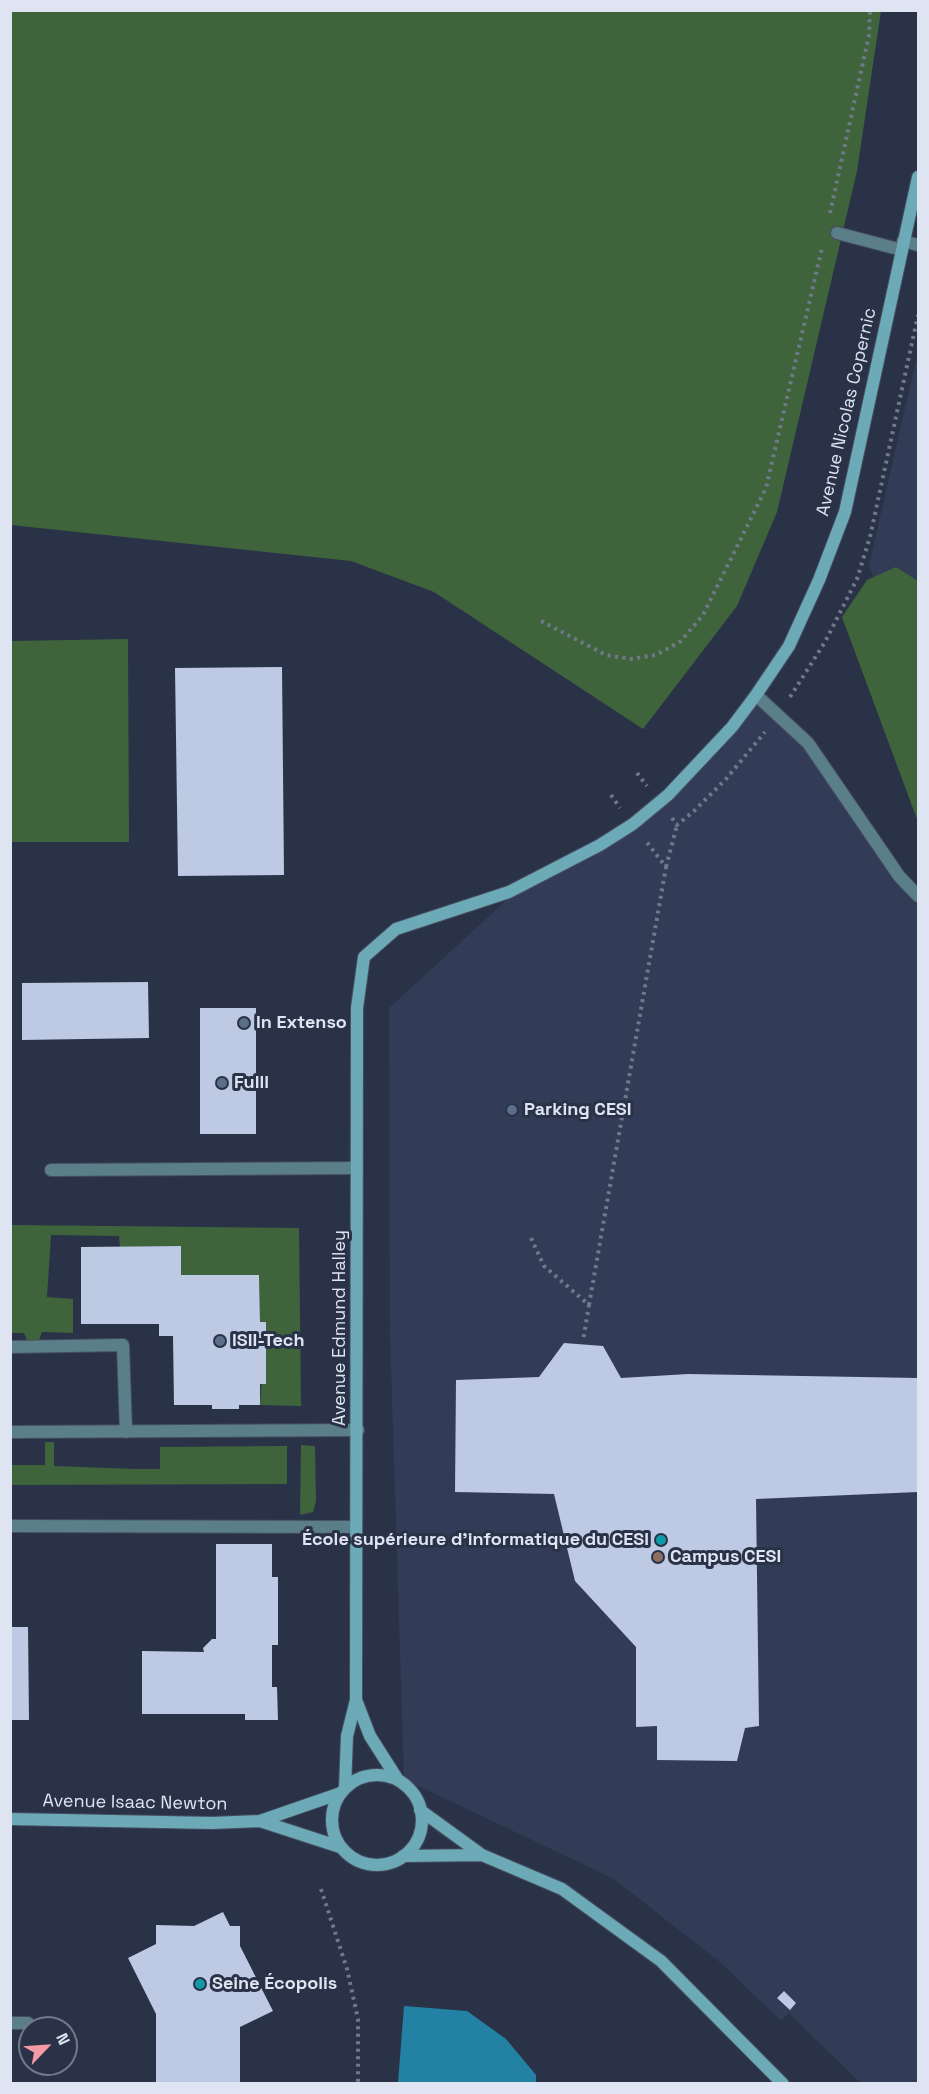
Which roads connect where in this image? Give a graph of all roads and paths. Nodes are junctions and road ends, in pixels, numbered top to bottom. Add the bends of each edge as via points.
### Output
1 (870, 10) edge
2 (918, 177) edge
3 (831, 232) junction
4 (918, 245) edge
5 (903, 246) junction
6 (541, 621) dead end
7 (756, 695) junction
8 (611, 795) dead end
9 (633, 824) junction
10 (677, 825) dead end
11 (666, 867) junction
12 (918, 896) edge
13 (364, 957) joint
14 (357, 1168) junction
15 (51, 1170) dead end
16 (531, 1238) dead end
17 (589, 1305) junction
18 (583, 1341) dead end
19 (10, 1347) edge
20 (358, 1430) junction
21 (10, 1432) edge
22 (126, 1432) junction
23 (10, 1526) edge
24 (356, 1527) junction
25 (356, 1700) junction
26 (398, 1780) junction
27 (343, 1790) junction
28 (420, 1810) junction
29 (10, 1819) edge
30 (260, 1821) junction
31 (340, 1847) junction
32 (482, 1855) junction
33 (403, 1856) junction
34 (321, 1889) dead end
35 (358, 2084) edge
36 (783, 2084) edge

1 - 3 path via 869,35
2 - 5 street, Avenue Nicolas Copernic
3 - 5 lane
3 - 6 path via 766,488 703,615 681,641 656,655 631,659 606,655
4 - 5 lane
5 - 7 street, Avenue Nicolas Copernic via 845,512 789,646
7 - 9 street, Avenue Nicolas Copernic via 684,778
7 - 12 lane via 808,743 899,876
8 - 9 path
9 - 11 path
9 - 13 street, Avenue Nicolas Copernic via 509,892 396,929
10 - 11 path
11 - 17 path
13 - 14 street, Avenue Edmund Halley via 358,989
14 - 15 lane
14 - 20 street, Avenue Edmund Halley
16 - 17 path via 544,1266
17 - 18 path
19 - 22 lane via 123,1345
20 - 22 lane
20 - 24 street, Avenue Edmund Halley
21 - 22 lane
23 - 24 lane
24 - 25 street, Avenue Edmund Halley
25 - 26 street, Avenue Edmund Halley via 370,1736
25 - 27 street, Avenue Edmund Halley via 347,1736
26 - 27 street via 370,1775
26 - 28 street via 416,1798
27 - 30 street, Avenue Isaac Newton
27 - 31 street via 331,1820
28 - 32 street
28 - 33 street via 419,1835
29 - 30 street, Avenue Isaac Newton
30 - 31 street, Avenue Isaac Newton
31 - 33 street via 357,1860 377,1865
32 - 33 street
32 - 36 street via 562,1889 661,1961
34 - 35 path via 347,1969 358,2019

